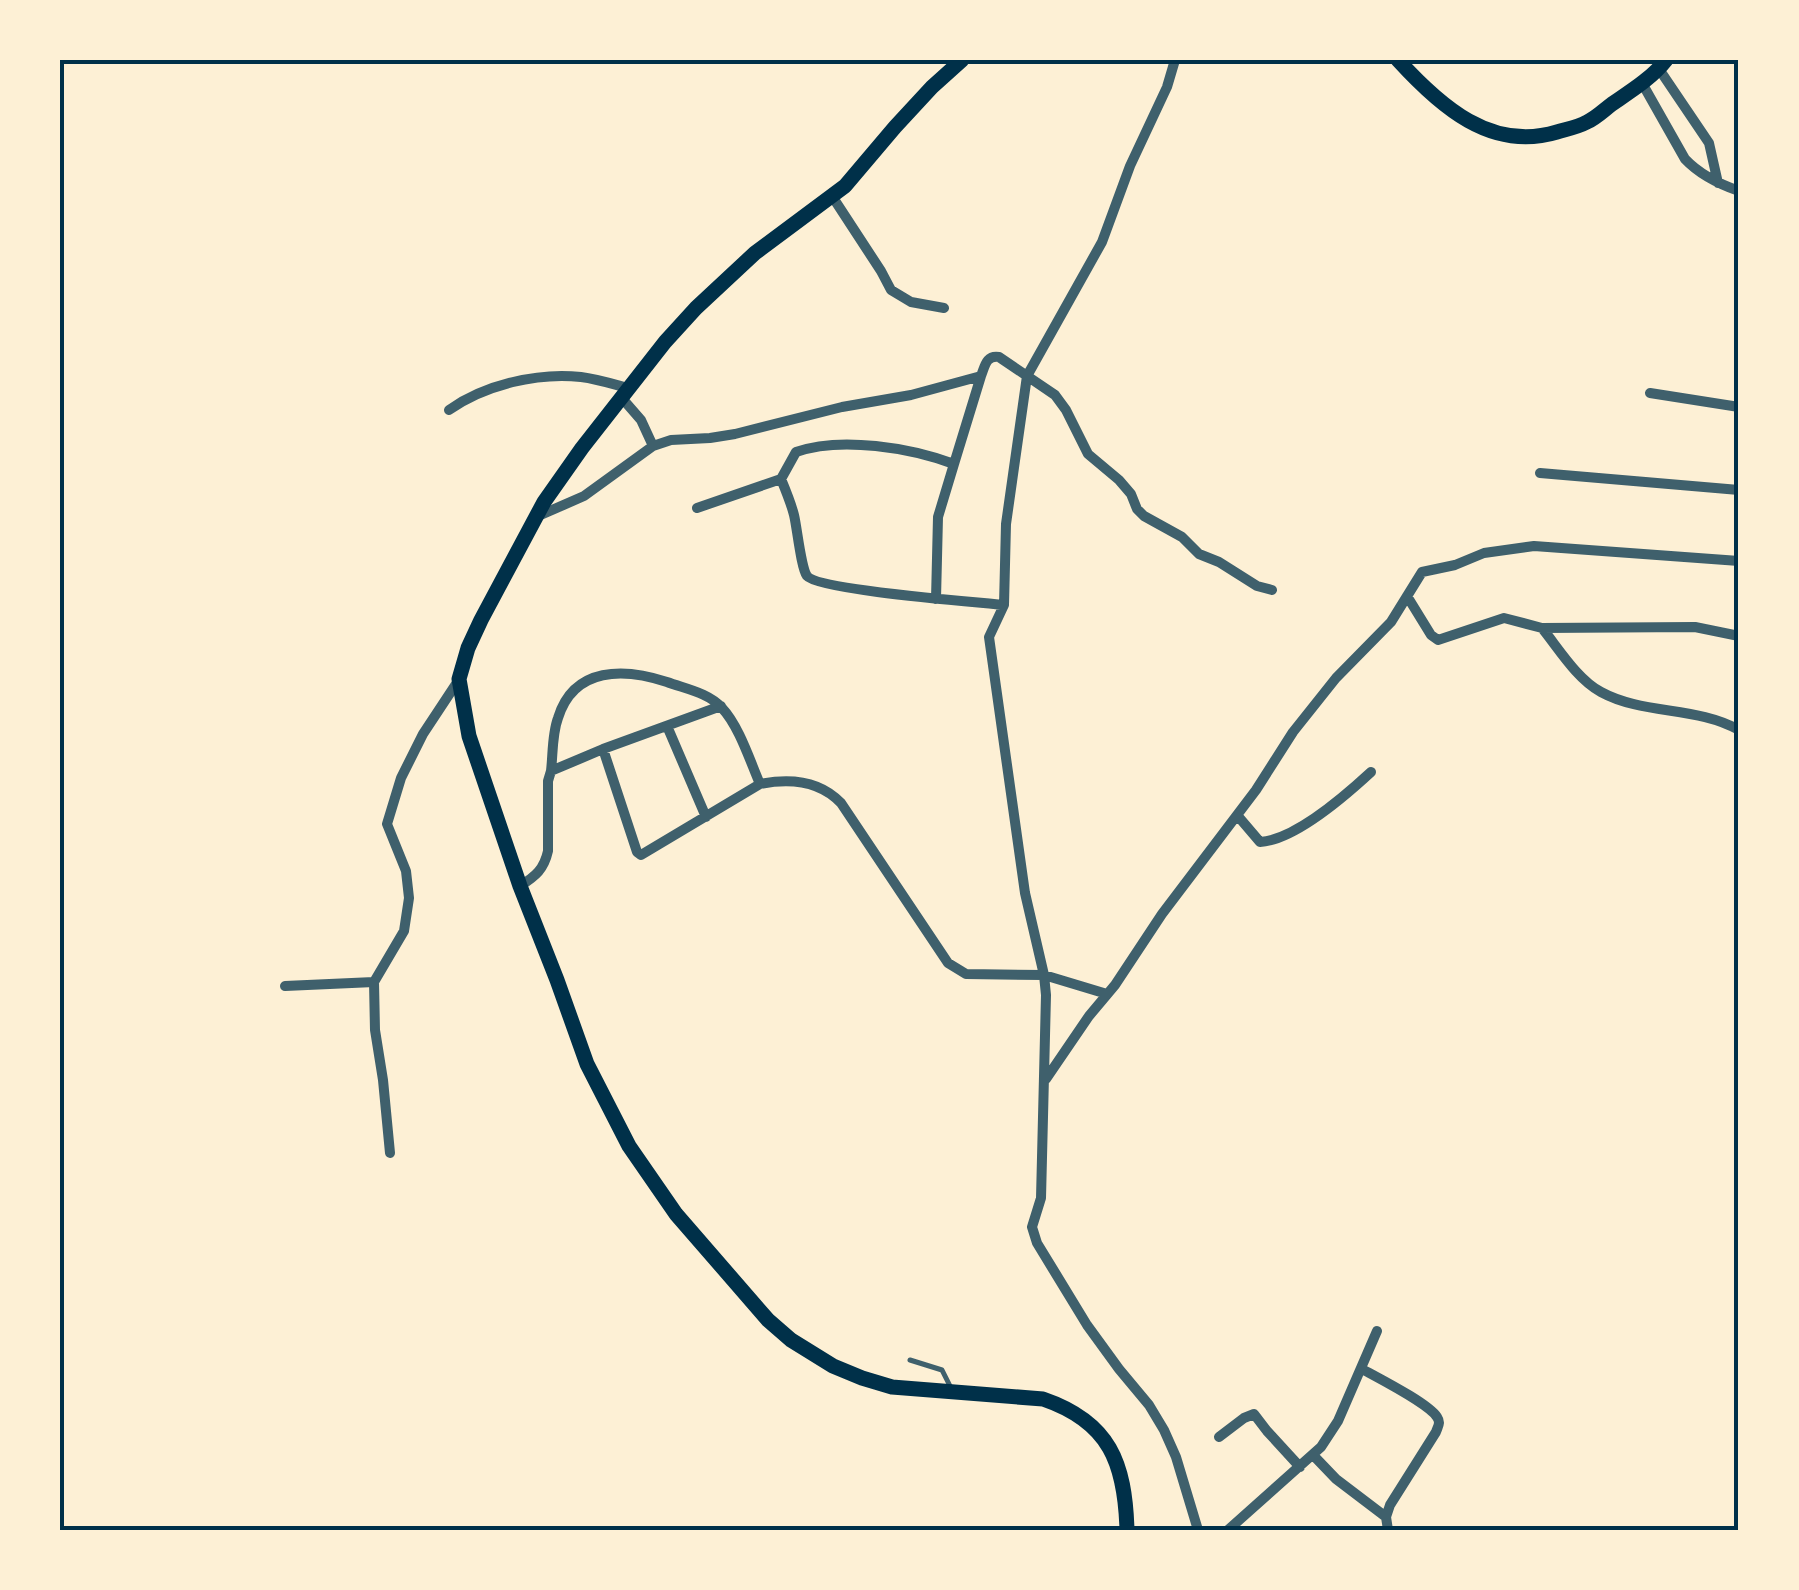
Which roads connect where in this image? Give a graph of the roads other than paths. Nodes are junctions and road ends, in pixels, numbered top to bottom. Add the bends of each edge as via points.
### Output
1 (962, 60) edge
2 (1175, 60) edge
3 (1398, 60) edge
4 (1662, 64) edge
5 (1642, 82) junction
6 (1718, 183) junction
7 (1739, 191) edge
8 (832, 196) junction
9 (944, 308) dead end
10 (981, 376) junction
11 (1028, 376) junction
12 (625, 393) junction
13 (1650, 393) dead end
14 (1739, 407) edge
15 (449, 410) dead end
16 (653, 446) junction
17 (954, 464) junction
18 (1540, 473) dead end
19 (781, 479) junction
20 (1739, 490) edge
21 (698, 508) dead end
22 (535, 517) junction
23 (1739, 561) edge
24 (1272, 590) dead end
25 (1407, 596) junction
26 (936, 599) junction
27 (1004, 605) junction
28 (1542, 628) junction
29 (1739, 636) edge
30 (460, 679) junction
31 (720, 706) junction
32 (667, 726) junction
33 (1739, 730) edge
34 (603, 749) junction
35 (552, 771) junction
36 (1371, 772) dead end
37 (760, 784) junction
38 (1237, 815) junction
39 (706, 817) junction
40 (520, 886) junction
41 (1044, 975) junction
42 (374, 982) junction
43 (285, 986) dead end
44 (1107, 994) junction
45 (1046, 1078) junction
46 (390, 1153) dead end
47 (1378, 1331) dead end
48 (910, 1360) dead end
49 (1362, 1369) junction
50 (953, 1393) junction
51 (1219, 1437) dead end
52 (1312, 1455) junction
53 (1300, 1467) junction
54 (1386, 1517) junction
55 (1126, 1530) edge
56 (1198, 1530) edge
57 (1228, 1530) edge
58 (1388, 1530) edge

1 - 8 highway
2 - 11 street via 1102,242
3 - 5 highway via 1454,112 1486,131 1513,136 1586,123
4 - 5 highway
4 - 6 street via 1709,142
5 - 6 street via 1686,159
6 - 7 street
8 - 9 street via 889,288 911,302
8 - 12 highway via 755,252 696,308
10 - 11 street via 993,356
10 - 16 street via 735,434
10 - 17 street
11 - 24 street via 1055,396 1088,454 1119,480 1144,516 1199,554
11 - 27 street via 1006,524
12 - 15 street via 584,377 541,377 474,395
12 - 16 street
12 - 22 highway
13 - 14 street
16 - 22 street via 584,496
17 - 19 street via 929,454 842,445 796,452
17 - 26 street via 938,517
18 - 20 street
19 - 21 street
19 - 26 street via 807,576
22 - 30 highway via 468,648
23 - 25 street via 1534,546 1426,570
25 - 28 street via 1438,640 1499,618
25 - 38 street via 1293,732
26 - 27 street
27 - 41 street via 989,637
28 - 29 street via 1695,627
28 - 33 street via 1598,691
30 - 40 highway via 468,736
30 - 42 street via 394,798 387,824 409,898 404,931
31 - 32 street
31 - 35 street via 629,672 590,679 561,709
31 - 37 street
32 - 34 street
32 - 39 street
34 - 35 street
34 - 39 street via 639,854
35 - 40 street via 546,861
36 - 38 street via 1337,804 1264,843
37 - 39 street
37 - 41 street via 801,781 836,796 956,970
38 - 44 street
40 - 50 highway via 586,1064 629,1146 676,1214 768,1320 812,1355 892,1387
41 - 44 street
41 - 45 street
42 - 43 street
42 - 46 street
44 - 45 street
45 - 56 street via 1040,1198 1032,1227 1037,1243 1164,1430
47 - 49 street
48 - 50 lane via 942,1370
49 - 52 street via 1338,1421
49 - 54 street via 1439,1422
50 - 55 highway via 1043,1399 1080,1416 1106,1442 1121,1472
51 - 53 street via 1254,1414
52 - 53 street
52 - 54 street
53 - 57 street
54 - 58 street

